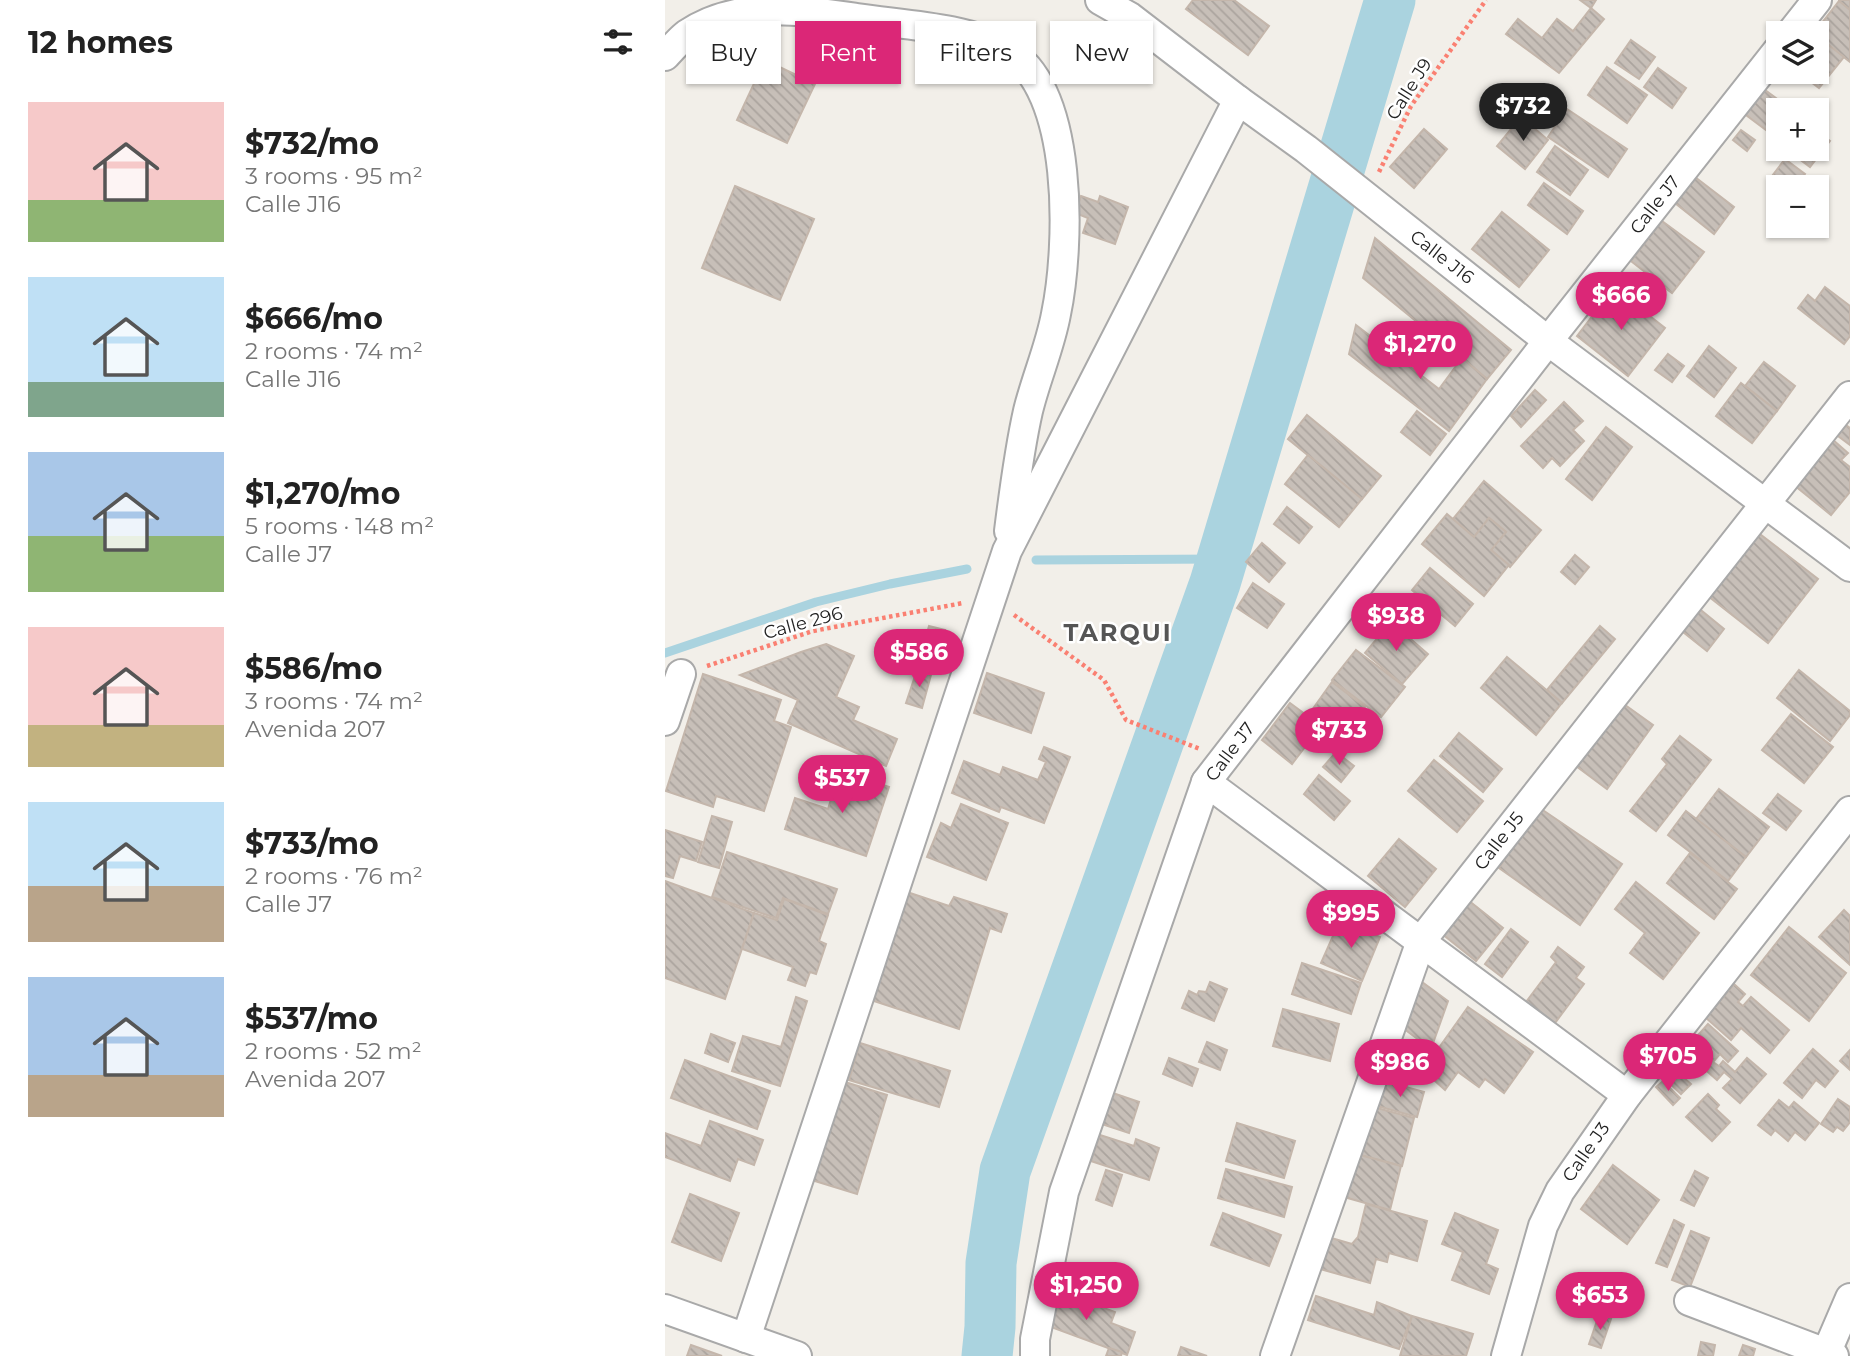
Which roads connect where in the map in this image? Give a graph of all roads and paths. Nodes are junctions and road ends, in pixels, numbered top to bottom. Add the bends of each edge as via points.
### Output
1 (1100, 0) edge
2 (1486, 0) edge
3 (1817, 0) edge
4 (1137, 9) edge
5 (1800, 21) edge
6 (665, 56) edge
7 (1766, 65) edge
8 (1238, 100) junction
9 (1366, 198) junction
10 (1548, 341) junction
11 (1850, 396) edge
12 (1766, 503) junction
13 (1007, 551) junction
14 (1850, 567) edge
15 (991, 598) junction
16 (681, 674) joint
17 (665, 721) edge
18 (1197, 747) dead end
19 (1206, 782) junction
20 (1850, 811) edge
21 (1421, 941) junction
22 (1627, 1095) junction
23 (1850, 1298) edge
24 (1689, 1301) dead end
25 (665, 1309) edge
26 (746, 1338) junction
27 (786, 1352) edge
28 (1828, 1355) edge
29 (1035, 1356) edge
30 (1275, 1356) edge
31 (1506, 1356) edge

1 - 4 street, Calle J16
2 - 9 path, Calle J9 via 1411,106
3 - 5 street
4 - 8 street, Calle J16
6 - 13 street via 685,35 716,18 750,9 792,8 970,34 1009,51 1039,84 1061,153 1063,276 1016,469
7 - 10 street, Calle J7
8 - 9 street, Calle J16
8 - 13 street
9 - 10 street, Calle J16
10 - 12 street, Calle J16
10 - 19 street, Calle J7
11 - 12 street, Calle J5
12 - 14 street, Calle J16
12 - 21 street, Calle J5
13 - 15 street
15 - 16 path, Calle 296 via 813,631
15 - 18 path via 1104,680 1126,720
15 - 26 street
16 - 17 street
19 - 21 street
19 - 29 street, Calle J7 via 1064,1192
20 - 22 street, Calle J3
21 - 22 street
21 - 30 street, Calle J5
22 - 31 street, Calle J3 via 1560,1191 1543,1226
23 - 28 street
24 - 28 street
25 - 26 street
26 - 27 street

